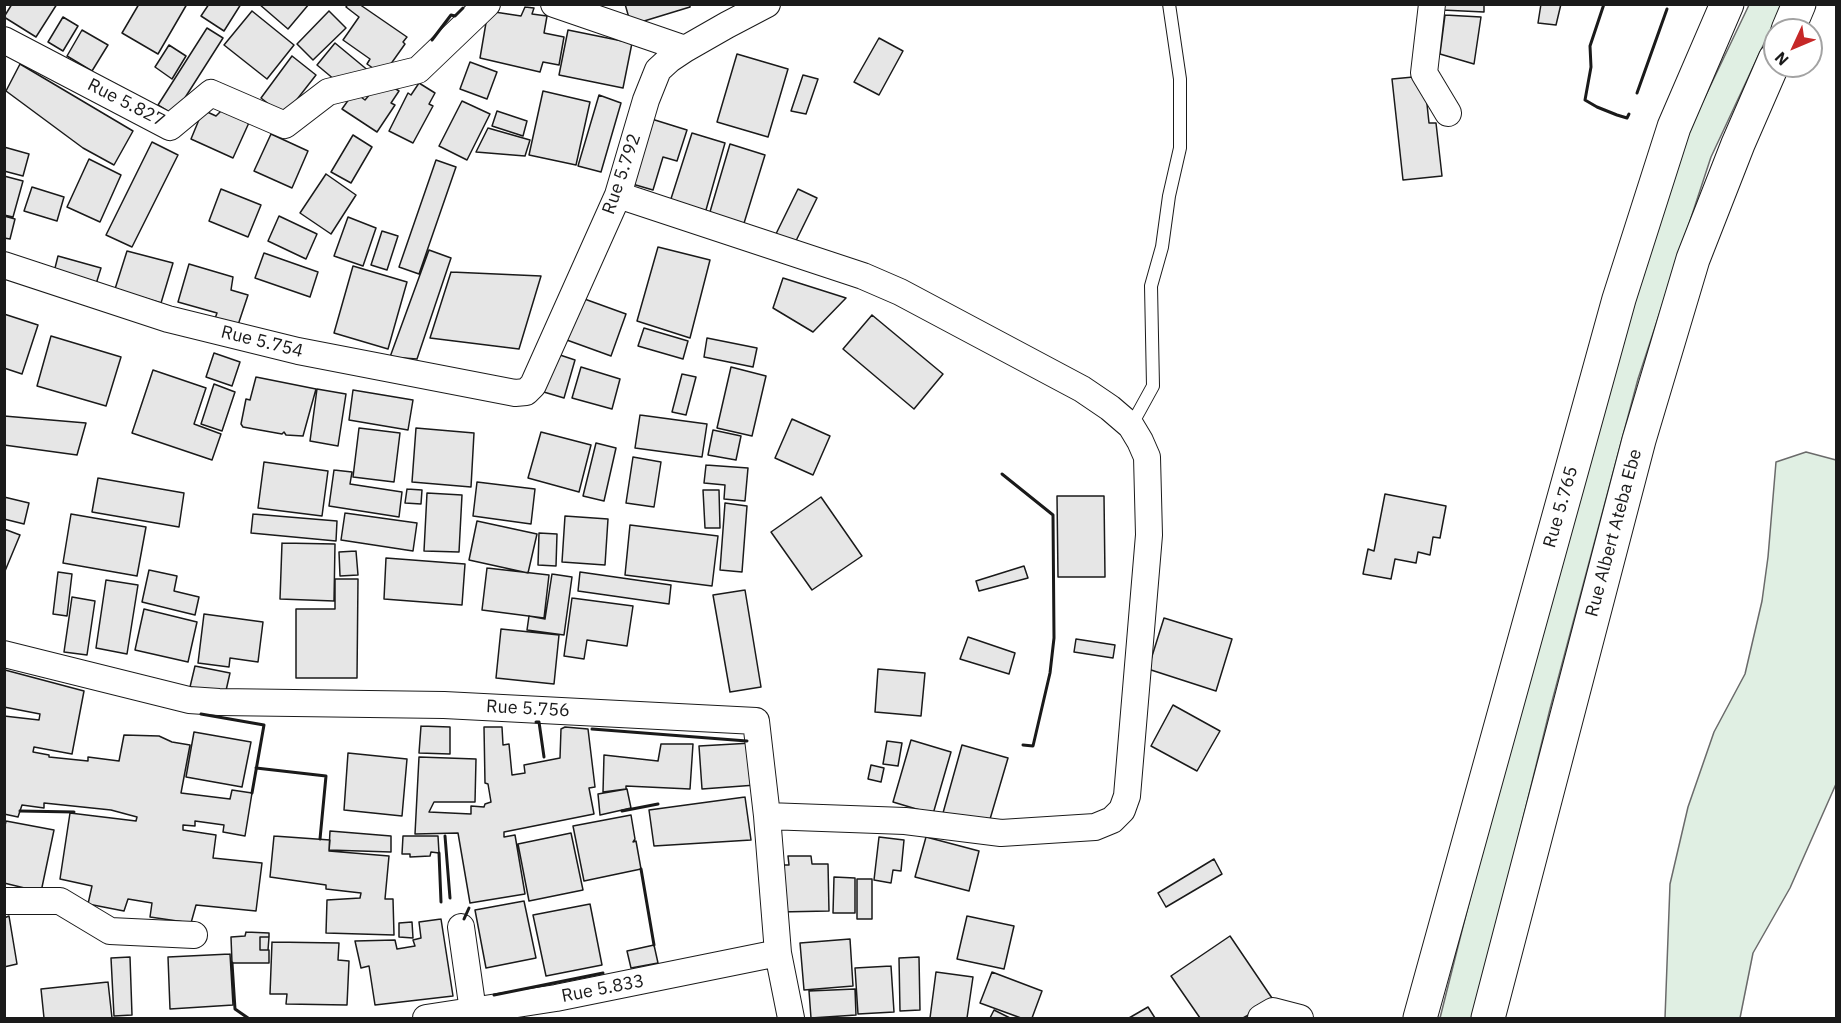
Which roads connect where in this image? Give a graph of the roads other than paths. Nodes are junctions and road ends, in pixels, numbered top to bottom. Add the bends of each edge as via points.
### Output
1 (487, 4) edge
2 (554, 4) edge
3 (767, 4) edge
4 (1169, 4) edge
5 (1432, 4) edge
6 (1727, 4) edge
7 (1799, 4) edge
8 (1793, 18) edge
9 (4, 40) edge
10 (685, 50) junction
11 (1767, 78) edge
12 (1448, 113) dead end
13 (618, 195) junction
14 (4, 265) edge
15 (526, 392) joint
16 (1131, 426) junction
17 (4, 654) edge
18 (767, 816) junction
19 (4, 901) edge
20 (461, 927) dead end
21 (194, 935) dead end
22 (778, 953) junction
23 (558, 1008) edge
24 (473, 1011) junction
25 (426, 1018) edge
26 (791, 1018) edge
27 (1261, 1018) edge
28 (1300, 1018) edge
29 (1420, 1018) edge
30 (1488, 1018) edge

1 - 9 street, Rue 5.827 via 418,70 328,92 285,125 211,93 170,127
2 - 10 street
3 - 10 street, Rue 5.792
4 - 16 lane via 1180,79 1180,148 1151,286 1153,386
5 - 12 street via 1424,73
6 - 29 highway, Rue 5.765 via 1674,127 1619,299
7 - 8 highway
10 - 13 street, Rue 5.792 via 658,70
11 - 30 highway, Rue Albert Ateba Ebe via 1693,259 1636,451
13 - 15 street, Rue 5.792 via 533,385
13 - 16 street via 863,276 900,292 1082,389
14 - 15 street, Rue 5.754 via 168,319 298,351 514,393
16 - 18 street via 1147,457 1149,535 1127,796 1122,810 1112,820 1095,827 1001,833 905,820
17 - 18 street, Rue 5.756 via 189,700 444,705 756,721
18 - 22 street, Rue 5.756
19 - 21 street via 60,901 110,931
20 - 24 street
22 - 23 street, Rue 5.833
22 - 26 street, Rue 5.756
23 - 24 street, Rue 5.833
24 - 25 street, Rue 5.833
27 - 28 street via 1273,1011

